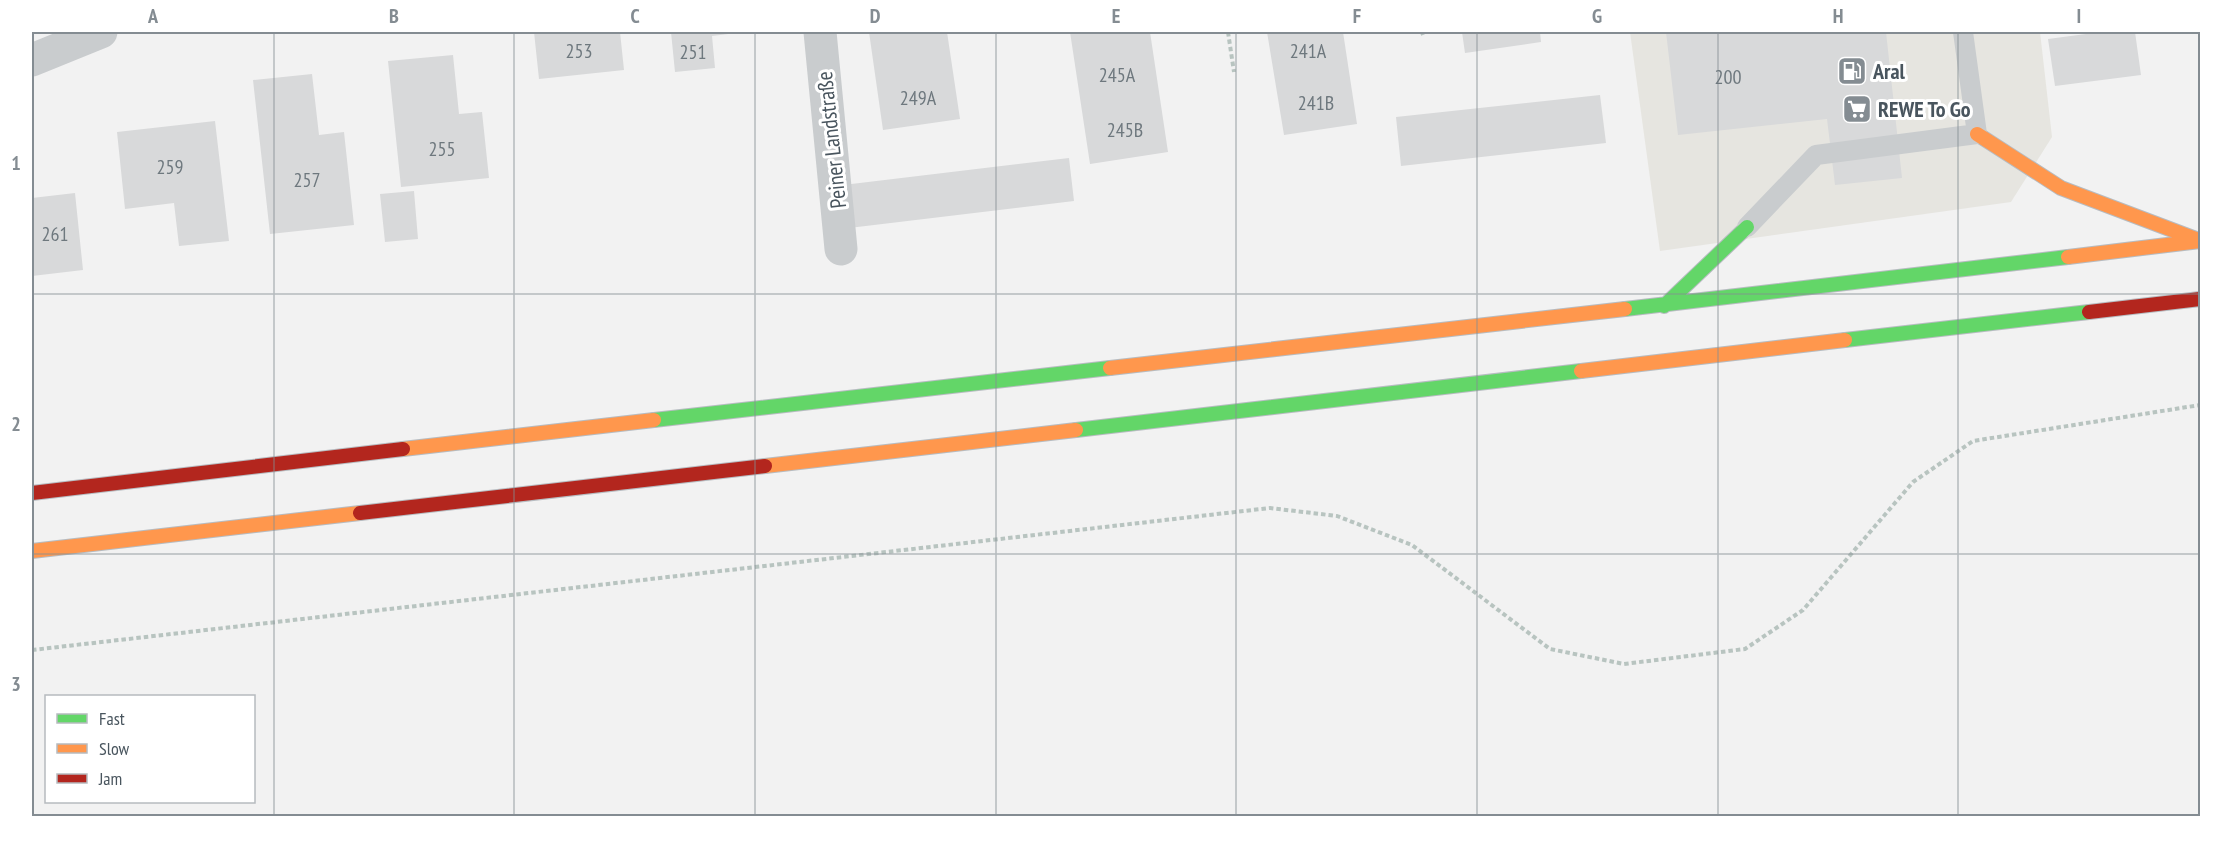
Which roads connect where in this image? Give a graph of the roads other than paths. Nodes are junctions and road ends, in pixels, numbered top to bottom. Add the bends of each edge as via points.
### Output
1 (101, 32) edge
2 (820, 32) edge
3 (1963, 32) edge
4 (32, 60) edge
5 (1977, 135) junction
6 (1748, 227) joint
7 (2200, 241) edge
8 (841, 249) dead end
9 (2200, 299) edge
10 (1664, 306) junction
11 (32, 493) edge
12 (32, 551) edge

1 - 4 street
2 - 8 street, Peiner Landstraße
3 - 5 lane
5 - 6 lane via 1816,155
5 - 7 highway via 2061,188
6 - 10 highway
7 - 10 highway
9 - 12 highway
10 - 11 highway via 525,433

